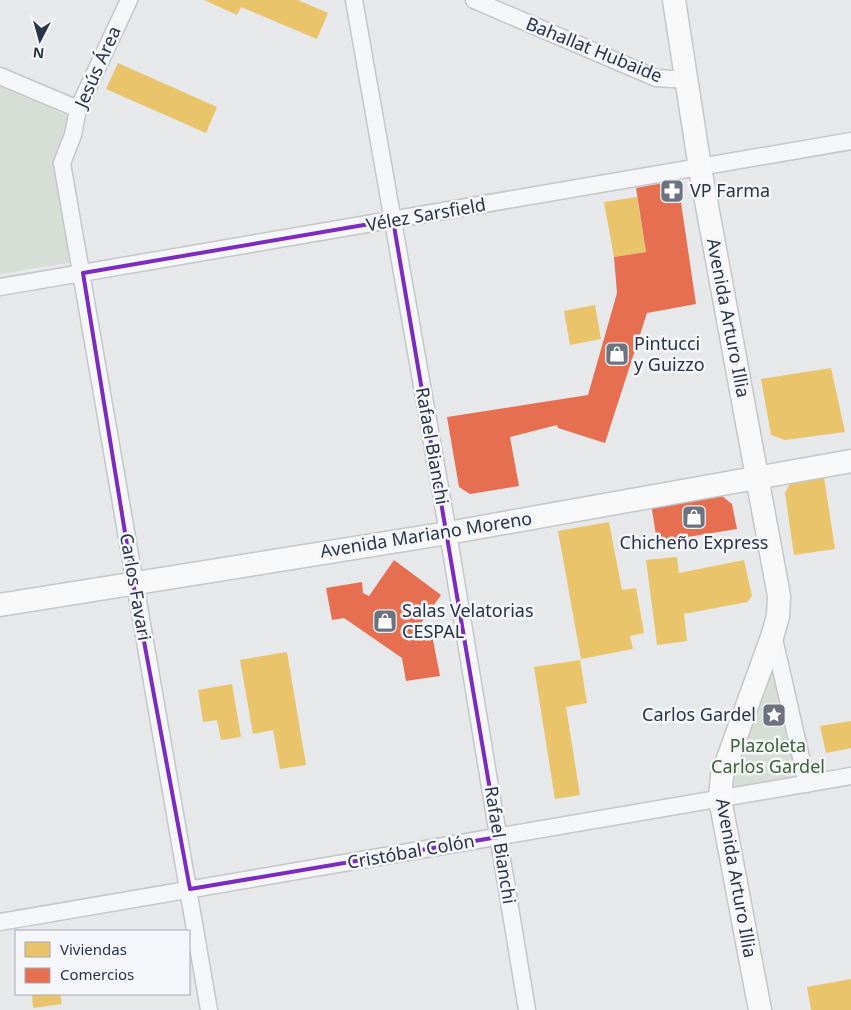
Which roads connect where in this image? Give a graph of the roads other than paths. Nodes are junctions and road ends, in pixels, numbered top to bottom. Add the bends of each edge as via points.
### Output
1 (129, 0) edge
2 (354, 0) edge
3 (474, 0) edge
4 (674, 0) edge
5 (0, 76) edge
6 (687, 80) junction
7 (78, 109) junction
8 (851, 141) edge
9 (62, 163) joint
10 (700, 168) junction
11 (393, 220) junction
12 (83, 273) junction
13 (0, 287) edge
14 (851, 461) edge
15 (758, 477) junction
16 (448, 533) junction
17 (133, 582) junction
18 (0, 606) edge
19 (773, 634) junction
20 (851, 776) edge
21 (807, 784) junction
22 (720, 798) junction
23 (498, 837) junction
24 (190, 889) junction
25 (0, 922) edge
26 (209, 1010) edge
27 (527, 1010) edge
28 (760, 1010) edge

1 - 7 street, Jesús Área
2 - 11 street, Rafael Bianchi
3 - 6 street, Bahallat Hubaide via 656,78
4 - 6 main road, Avenida Arturo Illia
5 - 7 street
6 - 10 main road, Avenida Arturo Illia
7 - 9 street, Jesús Área via 73,135
8 - 10 street, Vélez Sarsfield
9 - 12 street, Carlos Favari
10 - 11 street, Vélez Sarsfield
10 - 15 main road, Avenida Arturo Illia
11 - 12 street, Vélez Sarsfield
11 - 16 street, Rafael Bianchi
12 - 13 street, Vélez Sarsfield
12 - 17 street, Carlos Favari
14 - 15 main road, Avenida Mariano Moreno
15 - 16 main road, Avenida Mariano Moreno
15 - 19 main road, Avenida Arturo Illia via 779,596
16 - 17 main road, Avenida Mariano Moreno
16 - 23 street, Rafael Bianchi
17 - 18 main road, Avenida Mariano Moreno
17 - 24 street, Carlos Favari
19 - 21 street, Avenida Arturo Illia
19 - 22 main road, Avenida Arturo Illia via 722,775
20 - 21 street, Cristóbal Colón
21 - 22 street, Cristóbal Colón
22 - 23 street, Cristóbal Colón
22 - 28 main road, Avenida Arturo Illia
23 - 24 street, Cristóbal Colón
23 - 27 street, Rafael Bianchi
24 - 25 street, Cristóbal Colón
24 - 26 street, Carlos Favari

